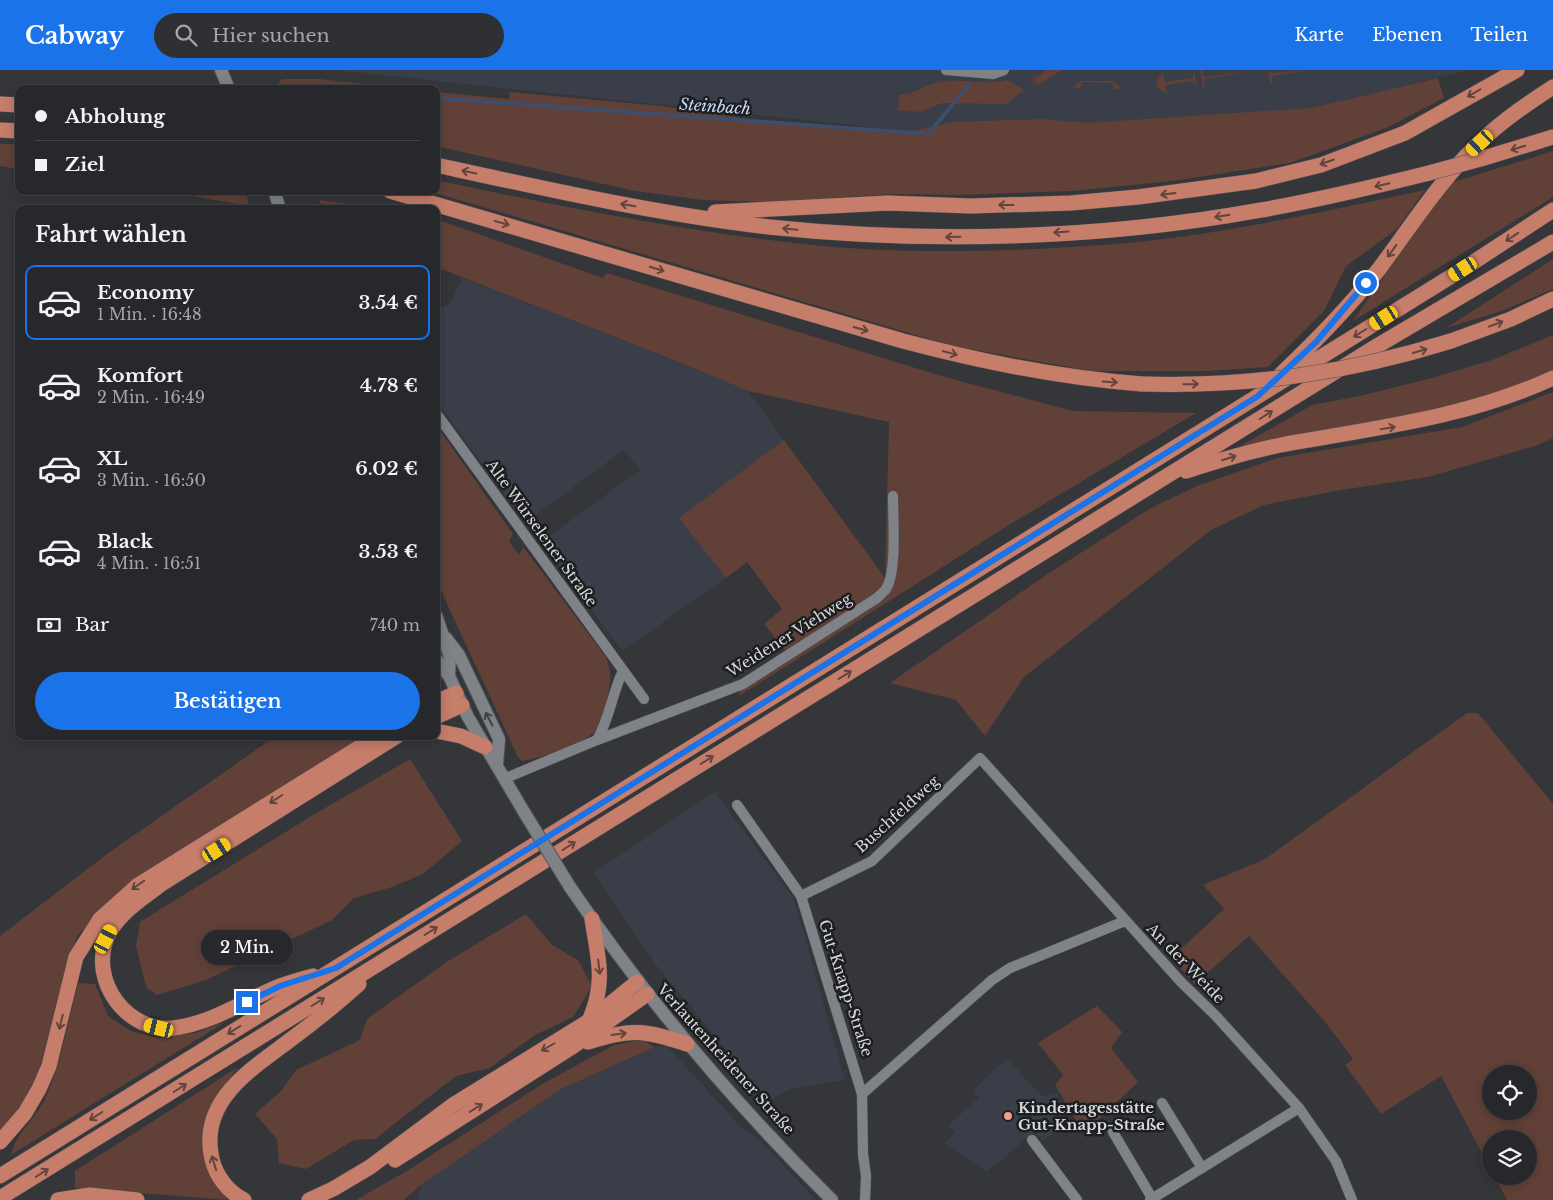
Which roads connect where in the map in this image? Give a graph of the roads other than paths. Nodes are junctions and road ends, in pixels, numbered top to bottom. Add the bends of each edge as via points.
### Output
1 (946, 70) edge
2 (1004, 70) edge
3 (1516, 70) edge
4 (221, 71) edge
5 (227, 85) edge
6 (1553, 87) edge
7 (0, 104) edge
8 (15, 105) edge
9 (0, 130) edge
10 (15, 131) edge
11 (1553, 137) edge
12 (440, 166) edge
13 (404, 195) edge
14 (438, 205) edge
15 (440, 206) edge
16 (1553, 210) edge
17 (676, 213) junction
18 (1553, 242) edge
19 (1553, 299) edge
20 (1553, 378) edge
21 (1258, 396) junction
22 (440, 419) edge
23 (1165, 477) junction
24 (893, 496) dead end
25 (440, 624) edge
26 (446, 638) junction
27 (440, 664) edge
28 (623, 671) junction
29 (449, 676) junction
30 (459, 699) junction
31 (644, 699) dead end
32 (440, 701) edge
33 (440, 714) edge
34 (440, 732) edge
35 (597, 740) junction
36 (379, 741) edge
37 (485, 747) junction
38 (980, 758) joint
39 (497, 765) junction
40 (506, 778) junction
41 (737, 806) dead end
42 (801, 896) junction
43 (592, 918) junction
44 (1126, 921) junction
45 (389, 957) junction
46 (336, 968) junction
47 (642, 988) junction
48 (589, 1021) junction
49 (687, 1044) junction
50 (572, 1047) junction
51 (862, 1094) junction
52 (1162, 1103) dead end
53 (1299, 1108) junction
54 (1113, 1132) dead end
55 (1032, 1140) dead end
56 (0, 1142) edge
57 (1202, 1168) junction
58 (0, 1176) edge
59 (0, 1198) edge
60 (1156, 1198) edge
61 (58, 1200) edge
62 (137, 1200) edge
63 (244, 1200) edge
64 (309, 1200) edge
65 (330, 1200) edge
66 (832, 1200) edge
67 (864, 1200) edge
68 (1077, 1200) edge
69 (1352, 1200) edge

1 - 2 street via 993,74
3 -> 17 highway via 1405,132 1322,164 1256,181 1071,203 971,206 888,203
4 - 5 main road
6 -> 21 highway via 1504,122 1468,154 1344,310 1316,342
7 - 8 highway
9 - 10 highway
11 -> 17 highway, bridge via 1340,195 1215,217 1130,227 1001,236 917,237 768,227
17 -> 12 highway
13 -> 14 highway, bridge
15 -> 19 highway, bridge via 903,341 1050,374 1142,384 1223,384 1300,376 1376,362 1451,341 1512,319
16 -> 21 highway
23 -> 18 highway
23 -> 20 highway via 1260,449 1396,427 1458,413
21 - 46 highway
22 - 28 street, Alte Würselener Straße
45 -> 23 highway
24 - 35 street, Weidener Viehweg via 894,544 890,579 886,590 877,598 743,684
25 - 26 main road, Verlautenheidener Straße
26 - 29 main road, Verlautenheidener Straße via 450,656
39 -> 26 main road via 499,739 459,655
27 - 29 main road, Verlautenheidener Straße
28 - 31 street, Alte Würselener Straße
28 - 35 street via 605,726
29 - 30 main road, Verlautenheidener Straße
30 - 32 highway
30 - 33 highway
30 - 37 main road, Verlautenheidener Straße
34 - 37 highway via 461,736
35 - 40 street, Weidener Viehweg
36 - 46 highway via 135,904 106,939 102,968 108,990 122,1008 132,1017 159,1028 206,1020 280,986
36 -> 56 highway via 138,884 100,918 76,957 49,1066 39,1089 25,1113
37 - 39 main road, Verlautenheidener Straße
38 - 42 street, Buschfeldweg via 872,861
38 - 44 street, An der Weide
39 - 40 main road, Verlautenheidener Straße
40 - 43 main road, Verlautenheidener Straße, bridge via 570,887
41 - 42 street, Gut-Knapp-Straße
42 - 51 street, Gut-Knapp-Straße
43 - 47 main road, Verlautenheidener Straße
43 -> 48 highway via 601,980
44 - 51 street via 1010,968 992,980
44 - 53 street, An der Weide
59 -> 45 highway
63 -> 45 highway via 228,1189 218,1176 211,1152 211,1127 224,1097 238,1081 330,1010
46 -> 58 highway
47 - 48 highway
47 - 49 main road, Verlautenheidener Straße
47 - 50 highway
48 -> 64 highway via 454,1104 370,1167
50 -> 49 highway via 612,1035 641,1031
49 - 66 main road, Verlautenheidener Straße
65 -> 50 highway
51 - 67 street, Gut-Knapp-Straße
52 - 57 street
53 - 57 street
53 - 69 street, An der Weide via 1336,1161
54 - 60 street
55 - 68 street
57 - 60 street
61 - 62 highway via 90,1195

